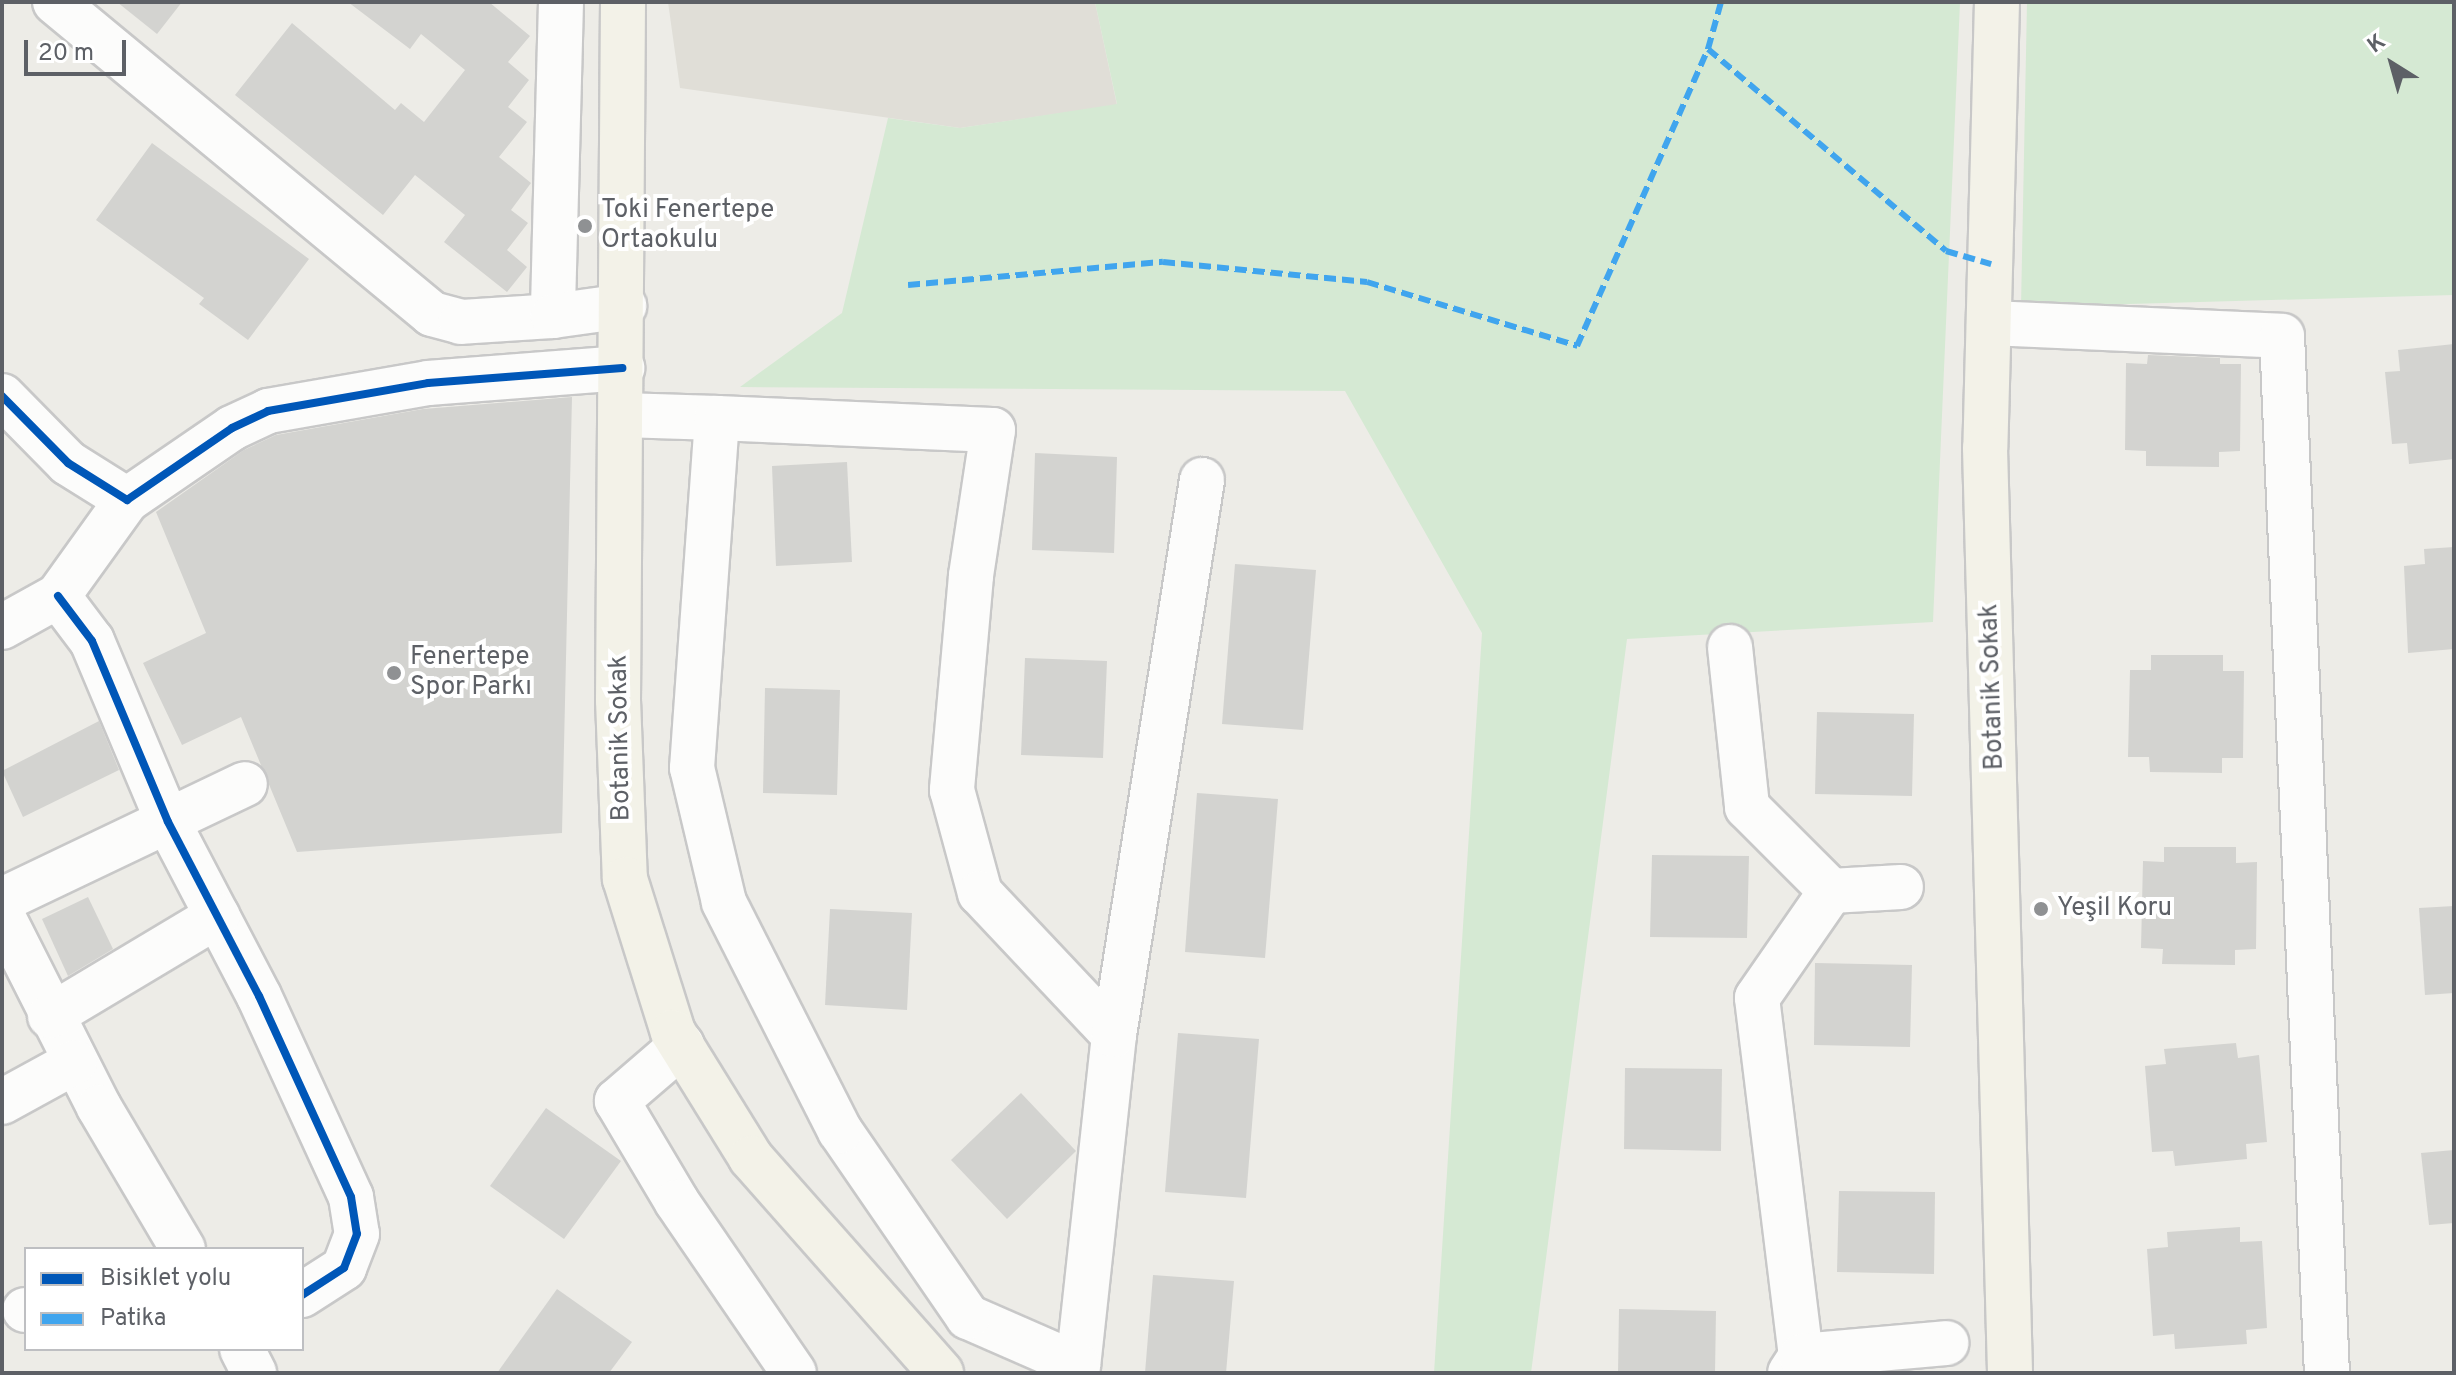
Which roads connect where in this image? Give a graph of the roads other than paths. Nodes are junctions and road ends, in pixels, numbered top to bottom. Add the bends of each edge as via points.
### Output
1 (55, 2) edge
2 (561, 2) edge
3 (623, 2) edge
4 (1997, 2) edge
5 (624, 306) junction
6 (553, 316) junction
7 (1989, 323) junction
8 (622, 368) junction
9 (2, 396) edge
10 (622, 415) junction
11 (717, 418) junction
12 (1202, 480) dead end
13 (127, 500) junction
14 (58, 596) junction
15 (2, 627) edge
16 (1730, 647) dead end
17 (245, 784) dead end
18 (168, 822) junction
19 (1901, 887) dead end
20 (1831, 891) junction
21 (2, 900) edge
22 (2, 915) edge
23 (217, 916) junction
24 (50, 1016) junction
25 (1114, 1035) junction
26 (682, 1045) junction
27 (75, 1062) junction
28 (2, 1102) edge
29 (165, 1243) edge
30 (304, 1294) edge
31 (1946, 1343) dead end
32 (243, 1351) edge
33 (1796, 1365) edge
34 (254, 1373) edge
35 (794, 1373) edge
36 (941, 1373) edge
37 (2010, 1373) edge
38 (2327, 1373) edge

1 - 6 street via 432,314 461,322
2 - 6 street
3 - 5 main road, Botanik Sokak
4 - 7 main road, Botanik Sokak
5 - 6 street
5 - 8 main road, Botanik Sokak
7 - 37 main road, Botanik Sokak via 1985,448
7 - 38 street via 2282,336
8 - 10 main road, Botanik Sokak
8 - 13 street via 428,383 268,411 232,428
9 - 13 street via 68,463
10 - 11 street
10 - 26 main road, Botanik Sokak via 618,700 625,879
11 - 25 street via 993,430 971,576 952,790 980,893
11 - 25 street via 692,768 724,902 840,1131 968,1317 1078,1365
12 - 25 street
13 - 14 street
14 - 15 street
14 - 18 street via 92,641
16 - 20 street via 1747,807
17 - 18 street
18 - 21 street
18 - 23 street
19 - 20 street
20 - 33 street via 1757,998
22 - 24 street
23 - 24 street
23 - 30 street via 351,1197 357,1234 344,1268
24 - 27 street
26 - 35 street via 617,1101 677,1202
26 - 36 main road, Botanik Sokak via 751,1158
27 - 28 street
27 - 29 street
31 - 33 street
32 - 34 street

